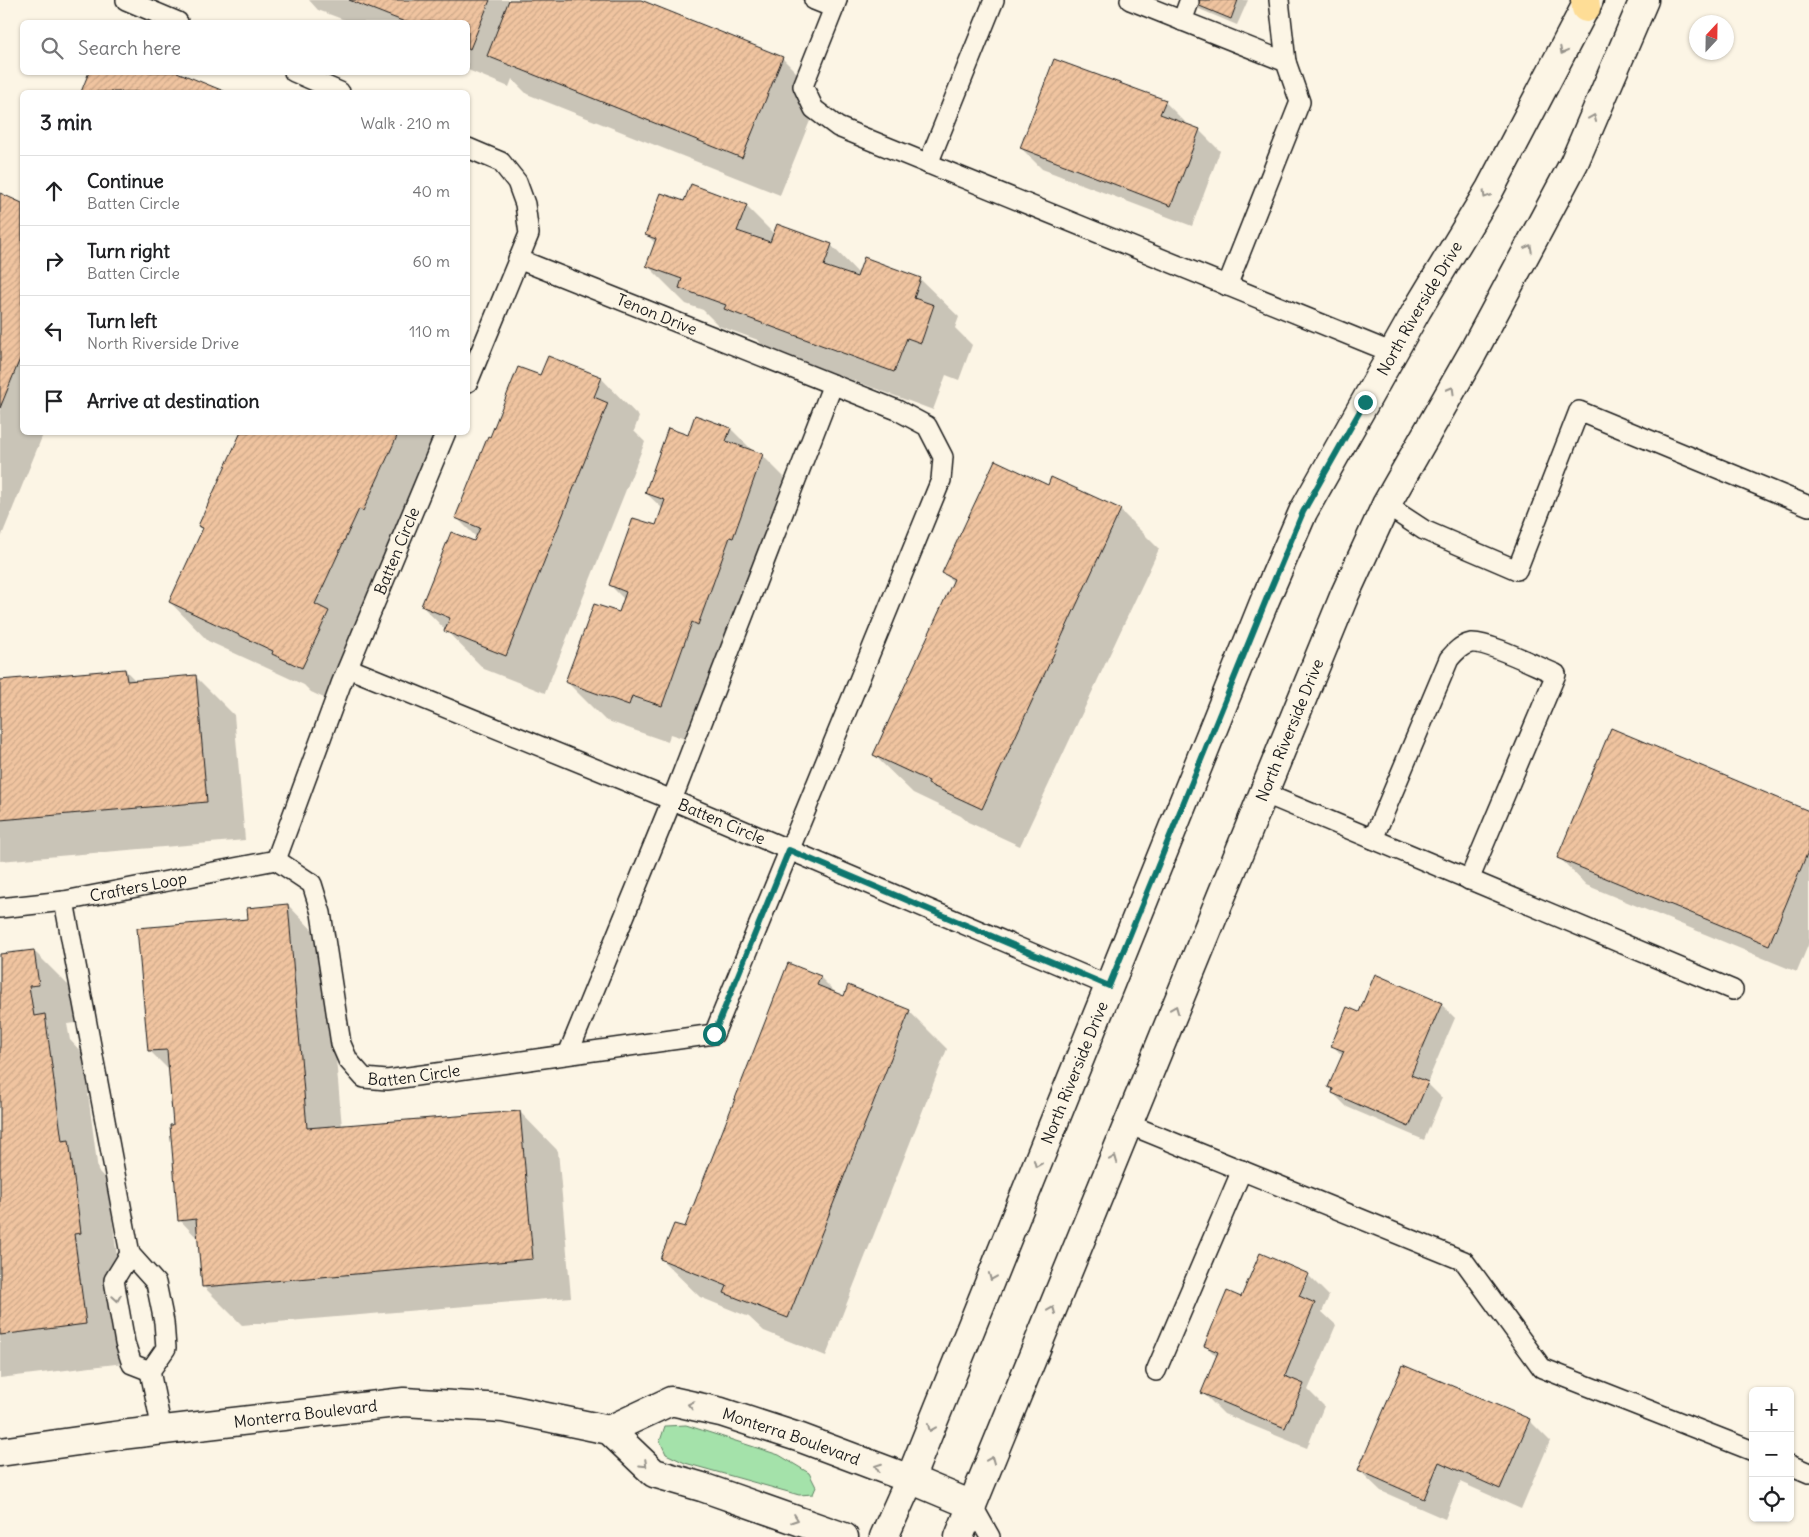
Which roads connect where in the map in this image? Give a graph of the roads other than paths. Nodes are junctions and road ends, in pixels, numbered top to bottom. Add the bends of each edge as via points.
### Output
1 (126, 0) edge
2 (814, 0) edge
3 (994, 0) edge
4 (1279, 0) edge
5 (1644, 0) edge
6 (1137, 1) edge
7 (1189, 2) dead end
8 (1587, 3) edge
9 (836, 4) edge
10 (173, 20) edge
11 (1182, 21) junction
12 (1286, 62) junction
13 (301, 75) edge
14 (335, 90) edge
15 (470, 149) edge
16 (928, 164) junction
17 (518, 259) junction
18 (1227, 286) junction
19 (1393, 353) junction
20 (470, 377) edge
21 (833, 384) junction
22 (927, 426) joint
23 (445, 435) edge
24 (1386, 506) junction
25 (1809, 506) edge
26 (348, 668) junction
27 (1263, 793) junction
28 (672, 800) junction
29 (1373, 839) junction
30 (789, 850) junction
31 (276, 860) junction
32 (1469, 880) junction
33 (64, 901) junction
34 (0, 908) edge
35 (1109, 986) junction
36 (1733, 990) dead end
37 (568, 1054) junction
38 (1128, 1124) junction
39 (1242, 1170) junction
40 (130, 1254) junction
41 (150, 1371) junction
42 (1156, 1371) dead end
43 (162, 1430) junction
44 (608, 1430) junction
45 (1749, 1449) edge
46 (0, 1452) edge
47 (1794, 1467) edge
48 (1809, 1473) edge
49 (910, 1479) junction
50 (972, 1505) junction
51 (844, 1537) edge
52 (884, 1537) edge
53 (959, 1537) edge
54 (990, 1537) edge

1 - 10 lane
2 - 9 lane
3 - 16 lane
4 - 12 lane
24 -> 5 main road, North Riverside Drive via 1472,354 1574,162
6 - 11 lane
7 - 11 lane
8 -> 19 main road, North Riverside Drive via 1490,189
9 - 16 lane via 803,86 814,109 838,127
11 - 12 lane
12 - 18 lane via 1300,102
13 - 14 lane
15 - 17 lane via 501,162 517,182 525,204 529,234
16 - 18 lane
17 - 20 lane
17 - 21 lane, Tenon Drive
18 - 19 lane
19 - 35 main road, North Riverside Drive via 1303,512
21 - 22 lane, Tenon Drive
21 - 28 lane
22 - 30 lane, Batten Circle via 943,456 941,480
23 - 26 lane, Batten Circle
24 - 25 lane via 1424,530 1517,570 1579,411
24 - 27 main road, North Riverside Drive via 1345,594
26 - 28 lane, Batten Circle
26 - 31 lane, Batten Circle
27 - 29 lane
38 -> 27 main road, North Riverside Drive
28 - 30 lane, Batten Circle
28 - 37 lane
29 - 32 lane
29 - 32 lane via 1449,659 1459,648 1472,643 1490,646 1556,674
30 - 35 lane, Batten Circle
30 - 37 lane, Batten Circle via 714,1034
31 - 33 lane, Crafters Loop
31 - 37 lane, Batten Circle via 312,884 321,913 341,1044 348,1060 364,1078 387,1080
32 - 36 lane
33 - 34 lane, Crafters Loop
33 - 40 lane
35 -> 49 main road, North Riverside Drive
38 - 39 lane
50 -> 38 main road, North Riverside Drive
39 - 42 lane
39 - 45 lane via 1464,1261 1542,1368
40 - 41 lane via 156,1282 164,1322 166,1348
40 -> 41 lane via 114,1280 132,1364
41 - 43 lane
43 - 44 main road, Monterra Boulevard via 404,1402 502,1408
43 - 46 main road, Monterra Boulevard
49 -> 44 main road, Monterra Boulevard via 801,1438 730,1415 672,1401
44 -> 51 main road via 654,1473
47 - 48 lane
49 - 50 main road, Monterra Boulevard
49 - 52 main road, North Riverside Drive
50 - 53 main road, North Riverside Drive
50 - 54 lane

